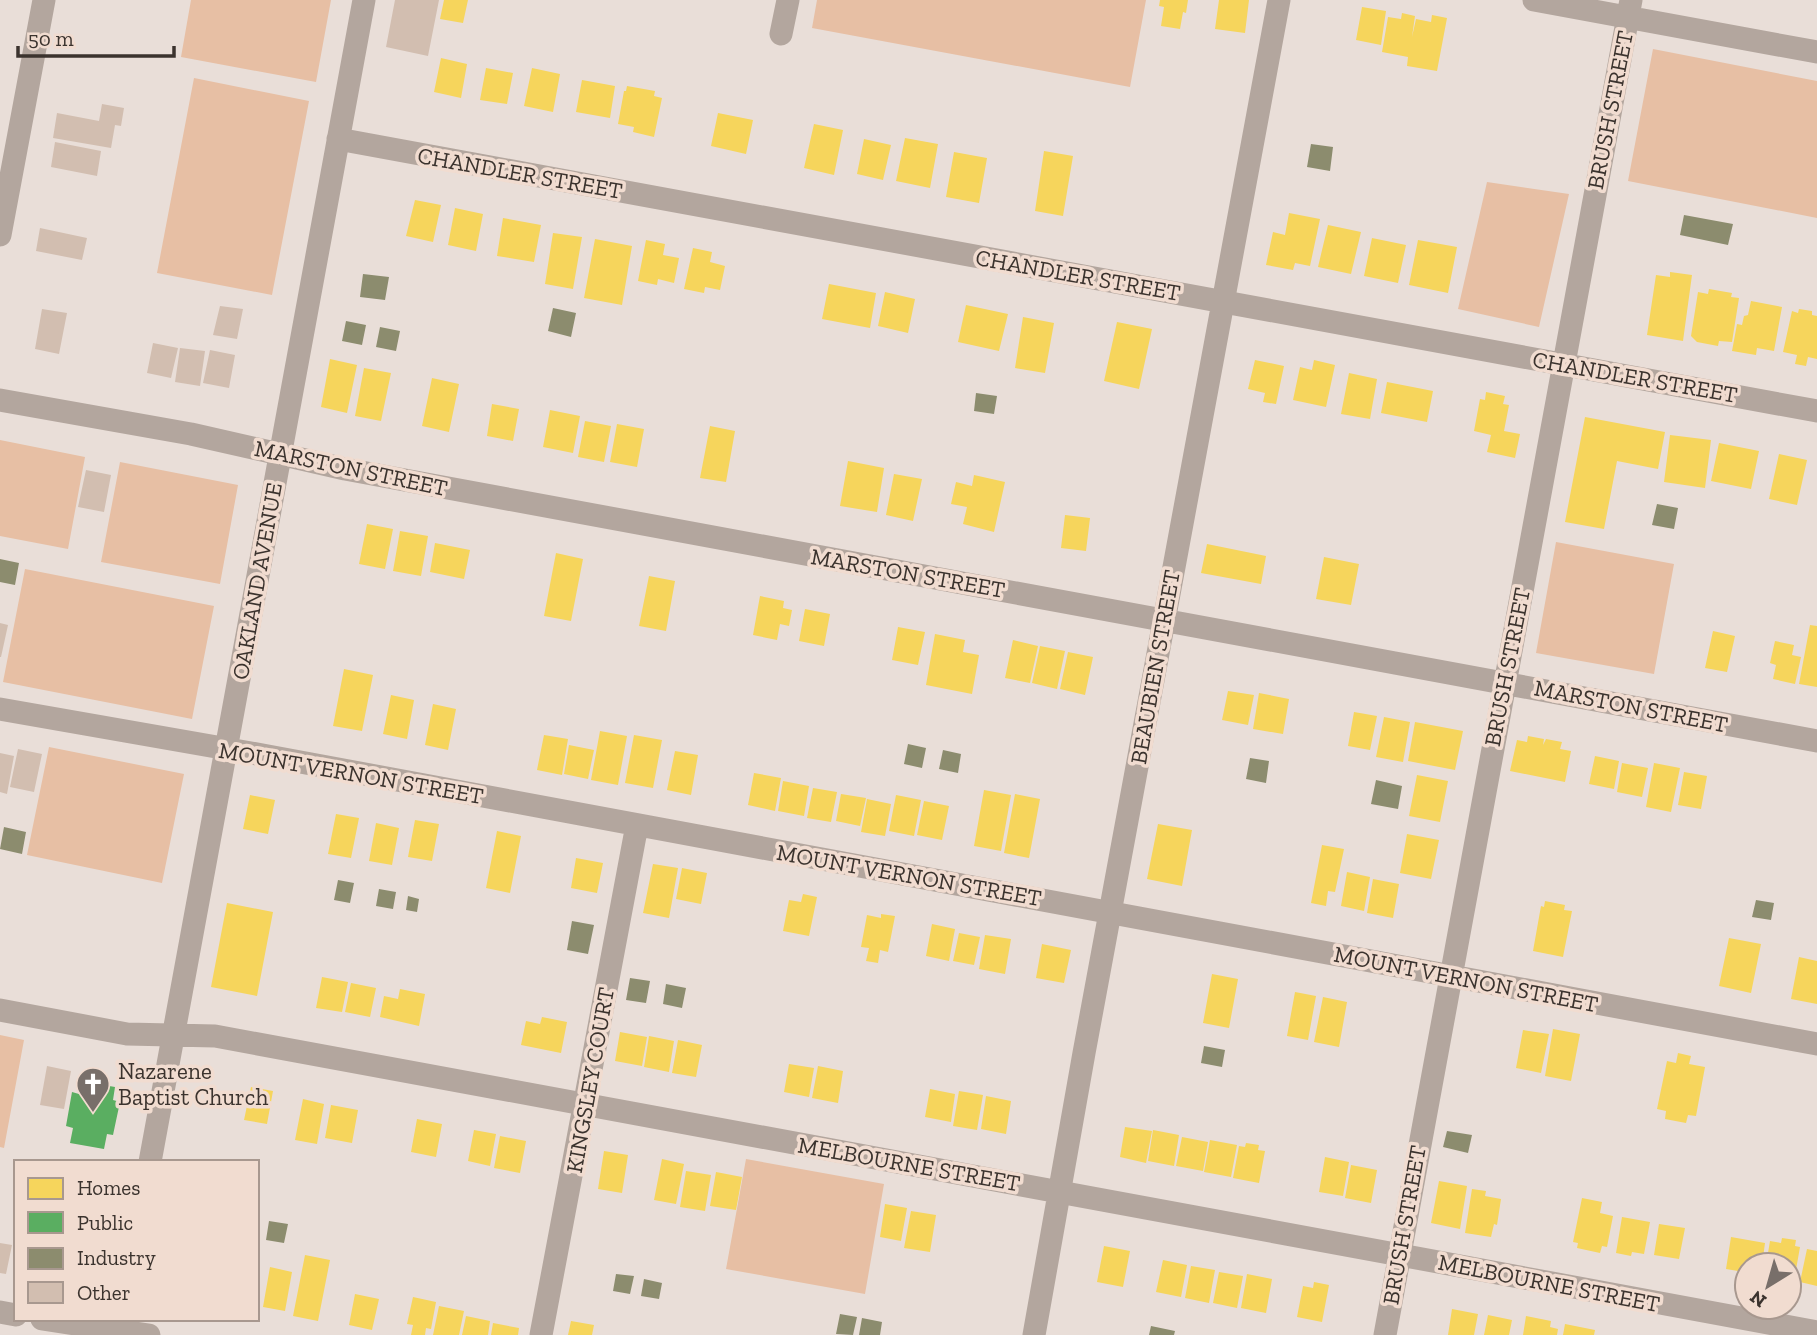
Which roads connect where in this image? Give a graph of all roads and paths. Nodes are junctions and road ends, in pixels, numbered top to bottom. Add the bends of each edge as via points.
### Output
1 (44, 0) edge
2 (364, 0) edge
3 (788, 0) edge
4 (1279, 0) edge
5 (1534, 0) edge
6 (1629, 9) edge
7 (780, 34) dead end
8 (1817, 52) edge
9 (338, 139) junction
10 (0, 235) edge
11 (1223, 302) junction
12 (1563, 364) junction
13 (0, 400) edge
14 (1817, 411) edge
15 (281, 454) junction
16 (1164, 620) junction
17 (1504, 682) junction
18 (0, 709) edge
19 (1817, 741) edge
20 (226, 750) junction
21 (637, 825) junction
22 (1110, 912) junction
23 (1450, 976) junction
24 (0, 1010) edge
25 (174, 1035) junction
26 (1817, 1044) edge
27 (586, 1104) junction
28 (150, 1160) edge
29 (1060, 1192) junction
30 (1399, 1255) junction
31 (59, 1321) edge
32 (120, 1328) edge
33 (1817, 1332) edge
34 (149, 1335) edge
35 (541, 1335) edge
36 (1034, 1335) edge
37 (1385, 1335) edge

1 - 10 street
2 - 9 street, OAKLAND AVENUE
3 - 7 street
4 - 11 street, BEAUBIEN STREET
5 - 6 street
6 - 8 street
6 - 12 street, BRUSH STREET
9 - 11 street, CHANDLER STREET
9 - 15 street, OAKLAND AVENUE
11 - 12 street, CHANDLER STREET
11 - 16 street, BEAUBIEN STREET
12 - 14 street, CHANDLER STREET
12 - 17 street, BRUSH STREET
13 - 15 street, MARSTON STREET
15 - 16 street, MARSTON STREET
15 - 20 street, OAKLAND AVENUE
16 - 17 street, MARSTON STREET
16 - 22 street, BEAUBIEN STREET
17 - 19 street, MARSTON STREET
17 - 23 street, BRUSH STREET
18 - 20 street, MOUNT VERNON STREET
20 - 21 street, MOUNT VERNON STREET
20 - 25 street, OAKLAND AVENUE
21 - 22 street, MOUNT VERNON STREET
21 - 27 street, KINGSLEY COURT
22 - 23 street, MOUNT VERNON STREET
22 - 29 street, BEAUBIEN STREET
23 - 26 street, MOUNT VERNON STREET
23 - 30 street, BRUSH STREET
24 - 25 street, MELBOURNE STREET via 127,1034
25 - 27 street, MELBOURNE STREET via 215,1036
25 - 28 street, OAKLAND AVENUE
27 - 29 street, MELBOURNE STREET
27 - 35 street, KINGSLEY COURT
29 - 30 street, MELBOURNE STREET
29 - 36 street, BEAUBIEN STREET
30 - 33 street, MELBOURNE STREET
30 - 37 street, BRUSH STREET
31 - 32 street
32 - 34 street

